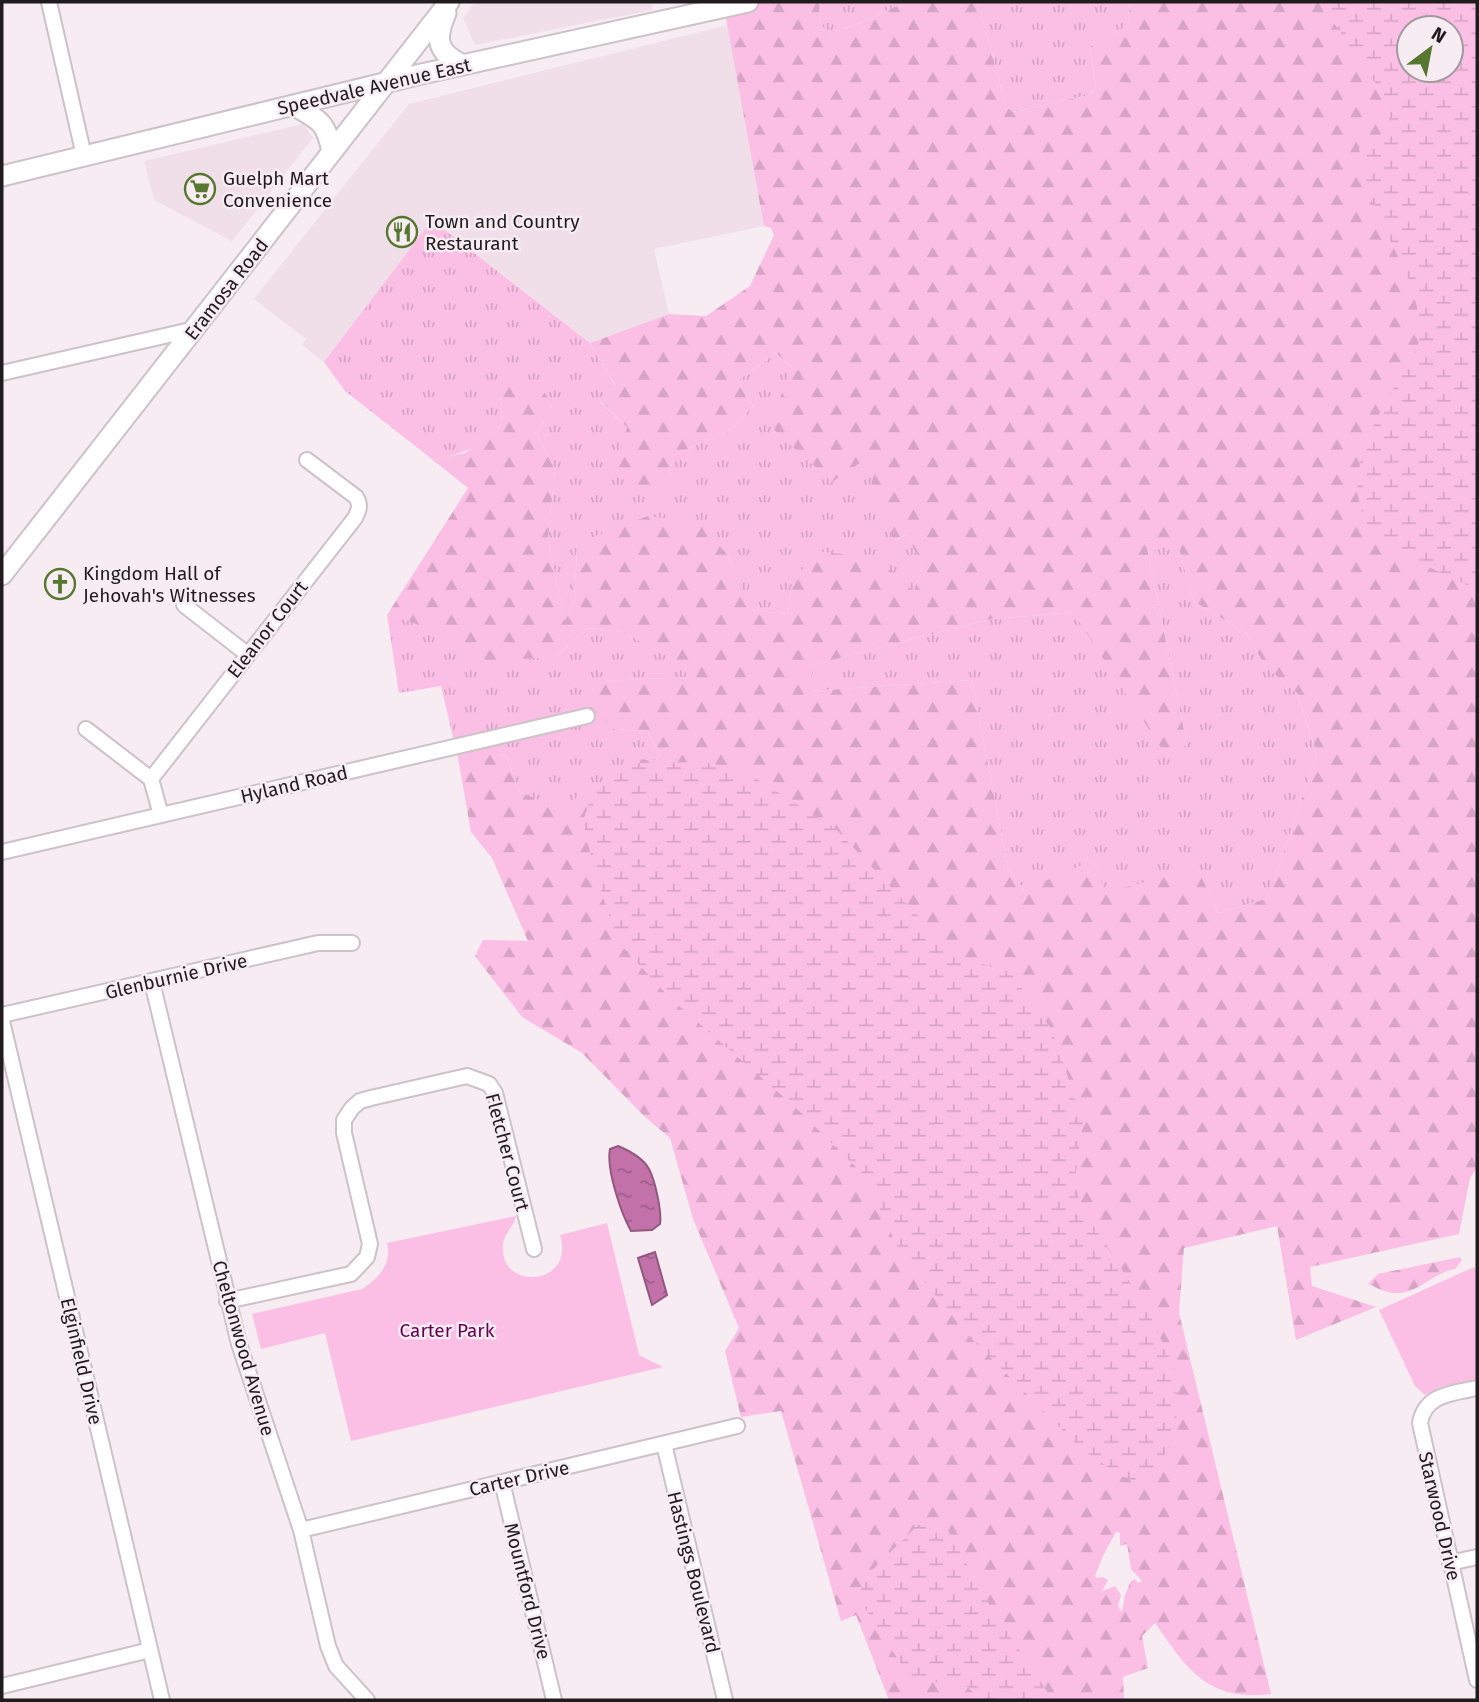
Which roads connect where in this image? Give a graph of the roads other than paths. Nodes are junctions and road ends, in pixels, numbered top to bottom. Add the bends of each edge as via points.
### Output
1 (49, 2) edge
2 (450, 2) edge
3 (748, 2) edge
4 (463, 65) junction
5 (385, 83) junction
6 (293, 105) junction
7 (332, 151) junction
8 (85, 156) junction
9 (2, 176) edge
10 (195, 329) junction
11 (2, 373) edge
12 (307, 460) dead end
13 (2, 575) edge
14 (184, 605) dead end
15 (247, 654) junction
16 (587, 716) dead end
17 (86, 729) dead end
18 (151, 779) junction
19 (160, 815) junction
20 (2, 852) edge
21 (352, 943) dead end
22 (152, 982) junction
23 (2, 1015) edge
24 (2, 1021) edge
25 (534, 1249) dead end
26 (228, 1301) junction
27 (1477, 1388) edge
28 (737, 1426) dead end
29 (664, 1444) junction
30 (502, 1482) junction
31 (301, 1530) junction
32 (1477, 1557) edge
33 (1450, 1563) junction
34 (150, 1650) junction
35 (1477, 1680) edge
36 (2, 1686) edge
37 (162, 1700) edge
38 (368, 1700) edge
39 (554, 1700) edge
40 (725, 1700) edge

1 - 8 street
2 - 4 main road via 439,38 441,48 449,59
2 - 5 main road, Eramosa Road
3 - 4 main road, Speedvale Avenue East
4 - 5 main road, Speedvale Avenue East
5 - 6 main road, Speedvale Avenue East
5 - 7 main road, Eramosa Road
6 - 7 main road via 327,129
6 - 8 main road, Speedvale Avenue East
7 - 10 main road, Eramosa Road
8 - 9 main road, Speedvale Avenue East
10 - 11 street
10 - 13 main road, Eramosa Road
12 - 15 street, Eleanor Court via 356,498 359,509
14 - 15 street
15 - 18 street, Eleanor Court
16 - 19 street, Hyland Road
17 - 18 street
18 - 19 street
19 - 20 street, Hyland Road
21 - 22 street, Glenburnie Drive via 318,943
22 - 23 street, Glenburnie Drive
22 - 26 street, Cheltonwood Avenue
24 - 34 street, Elginfield Drive
25 - 26 street, Fletcher Court via 495,1093 489,1084 467,1076 360,1101 344,1120 370,1244 367,1257 351,1274
26 - 31 street, Cheltonwood Avenue
27 - 33 street, Starwood Drive via 1437,1397 1425,1408 1420,1423
28 - 29 street, Carter Drive
29 - 30 street, Carter Drive
29 - 40 street, Hastings Boulevard
30 - 31 street, Carter Drive
30 - 39 street, Mountford Drive
31 - 38 street, Cheltonwood Avenue via 328,1646 336,1665
32 - 33 street
33 - 35 street, Starwood Drive
34 - 36 street
34 - 37 street, Elginfield Drive

